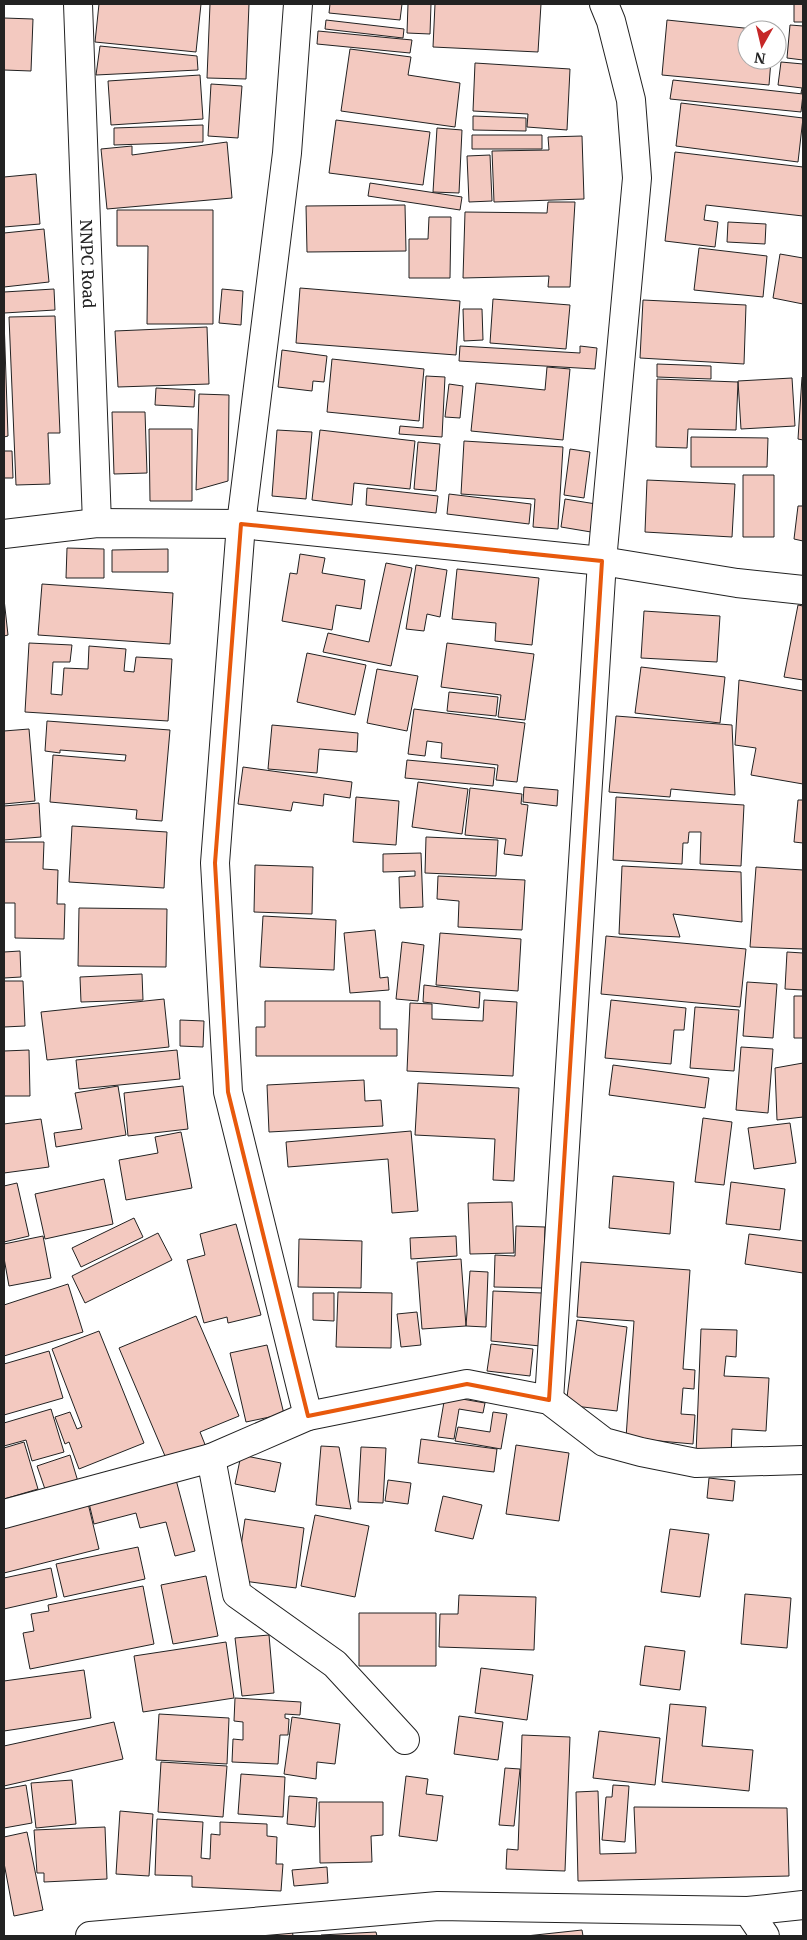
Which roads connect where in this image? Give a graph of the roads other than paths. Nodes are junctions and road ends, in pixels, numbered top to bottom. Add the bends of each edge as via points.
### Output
1 (78, 4) edge
2 (298, 4) edge
3 (604, 4) edge
4 (97, 523) junction
5 (241, 524) junction
6 (4, 534) edge
7 (602, 561) junction
8 (803, 590) edge
9 (549, 1400) junction
10 (308, 1416) junction
11 (211, 1458) junction
12 (803, 1460) edge
13 (4, 1514) edge
14 (405, 1740) dead end
15 (803, 1904) edge
16 (748, 1911) junction
17 (90, 1936) edge
18 (765, 1936) edge

1 - 4 street, NNPC Road
2 - 5 street via 287,153
3 - 7 street via 631,100 637,178
4 - 5 street
4 - 6 street
5 - 7 street
5 - 10 street via 215,863 228,1092
7 - 8 street
7 - 9 street
9 - 10 street via 467,1384
9 - 12 street via 604,1442 641,1452 696,1463
10 - 11 street
11 - 13 street
11 - 14 street via 237,1594 336,1664
15 - 16 street
16 - 17 street via 438,1906
16 - 18 street

